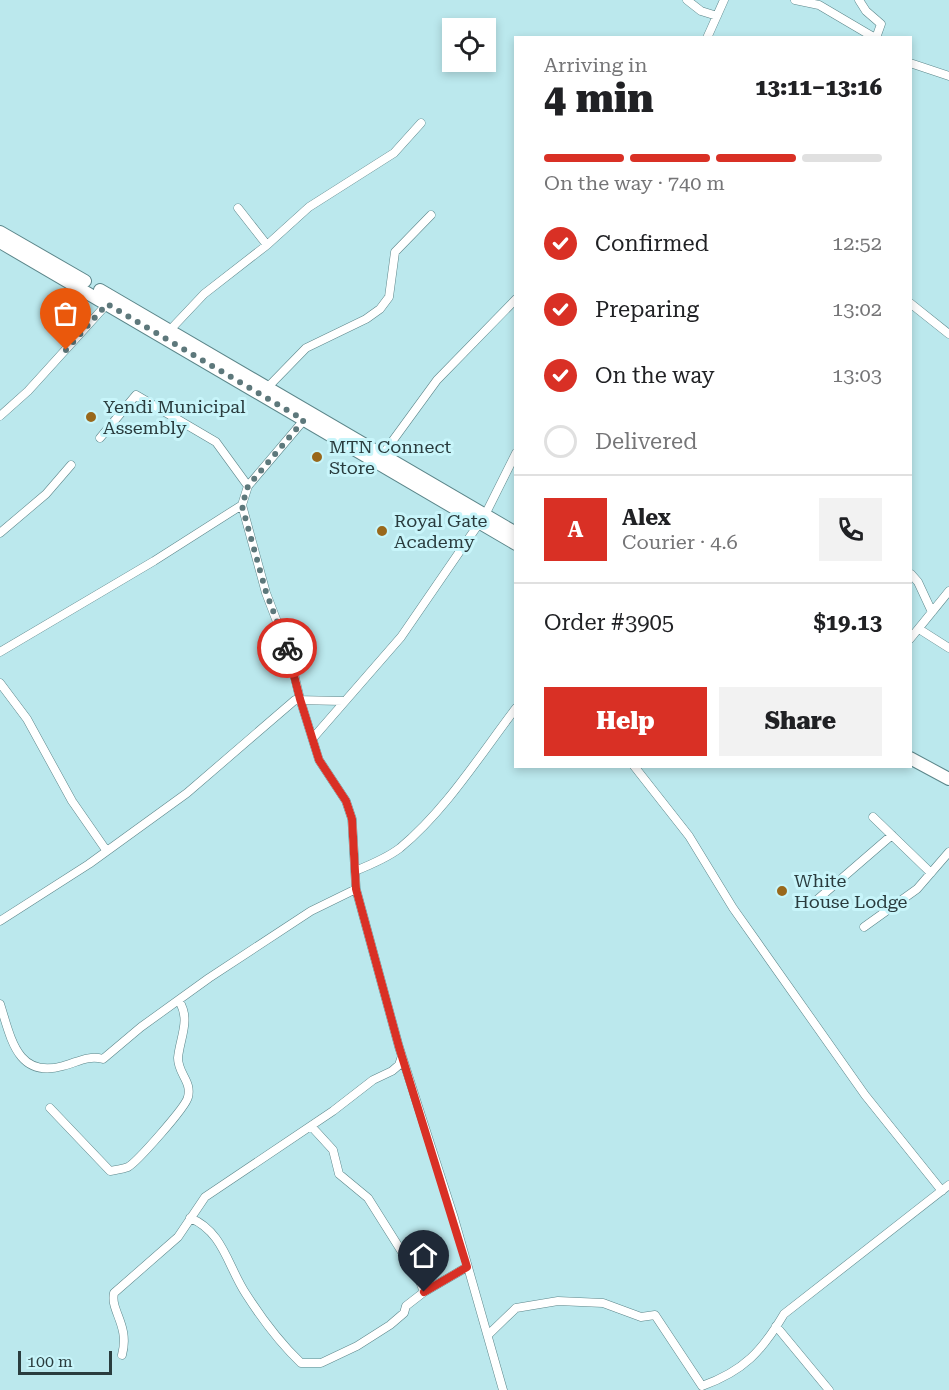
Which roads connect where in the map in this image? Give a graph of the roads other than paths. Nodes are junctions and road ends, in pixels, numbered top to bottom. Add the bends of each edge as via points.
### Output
1 (687, 0) edge
2 (724, 0) edge
3 (795, 0) edge
4 (859, 0) edge
5 (717, 16) junction
6 (708, 36) edge
7 (872, 36) edge
8 (876, 36) edge
9 (912, 64) edge
10 (949, 76) edge
11 (421, 123) dead end
12 (238, 208) dead end
13 (432, 215) dead end
14 (0, 232) edge
15 (0, 242) edge
16 (267, 245) junction
17 (109, 300) junction
18 (514, 301) edge
19 (912, 305) edge
20 (170, 330) junction
21 (949, 334) edge
22 (267, 388) junction
23 (0, 416) edge
24 (304, 420) junction
25 (100, 438) dead end
26 (383, 454) junction
27 (514, 457) edge
28 (71, 465) dead end
29 (248, 486) junction
30 (242, 506) junction
31 (482, 518) junction
32 (514, 532) edge
33 (0, 533) edge
34 (514, 542) edge
35 (912, 575) edge
36 (949, 591) edge
37 (932, 612) junction
38 (920, 629) junction
39 (912, 637) edge
40 (949, 648) edge
41 (0, 652) edge
42 (0, 683) edge
43 (300, 699) junction
44 (343, 701) junction
45 (514, 711) edge
46 (313, 738) junction
47 (912, 759) edge
48 (636, 768) edge
49 (949, 779) edge
50 (873, 817) dead end
51 (892, 835) junction
52 (106, 850) junction
53 (949, 852) edge
54 (355, 871) junction
55 (931, 873) junction
56 (356, 889) junction
57 (811, 905) dead end
58 (0, 921) edge
59 (864, 927) dead end
60 (179, 1000) junction
61 (0, 1004) edge
62 (402, 1056) junction
63 (51, 1108) dead end
64 (311, 1126) junction
65 (949, 1185) edge
66 (942, 1191) junction
67 (190, 1218) junction
68 (467, 1267) junction
69 (424, 1292) junction
70 (777, 1326) junction
71 (488, 1335) junction
72 (122, 1355) dead end
73 (702, 1388) edge
74 (503, 1390) edge
75 (829, 1390) edge

1 - 5 street via 701,11
2 - 5 street
3 - 7 street via 819,5
4 - 8 street via 880,24
5 - 6 street
9 - 10 street
11 - 16 street via 394,153 309,207
12 - 16 street
13 - 22 street via 396,252 389,297 380,309 306,348
14 - 17 highway
15 - 17 highway
16 - 20 street via 204,294
17 - 20 highway
17 - 23 street via 28,391
17 - 24 highway
18 - 26 street via 437,380
19 - 21 street
20 - 22 highway
22 - 26 highway
24 - 29 street
24 - 31 highway
25 - 29 street via 136,395 216,442
26 - 31 highway
27 - 31 street
28 - 33 street via 46,494
29 - 30 street
30 - 41 street
30 - 43 street
31 - 32 highway
31 - 34 highway
31 - 44 street via 401,637
35 - 37 street
36 - 37 street
37 - 38 street
38 - 39 street
38 - 40 street
42 - 52 street via 33,728 72,801
43 - 44 street
43 - 46 street
43 - 52 street via 286,706 187,793
44 - 46 street
45 - 54 street via 417,831 399,849
46 - 54 street via 319,760 349,810
47 - 49 highway
48 - 66 street via 689,836 753,937 865,1095
50 - 51 street
51 - 55 street
51 - 57 street
52 - 58 street
53 - 55 street
54 - 56 street
55 - 59 street via 917,889
56 - 60 street via 311,911
56 - 62 street
60 - 61 street via 103,1059 92,1056 61,1067 37,1068 26,1064 13,1044
60 - 63 street via 186,1012 178,1059 189,1084 188,1099 180,1113 128,1167 110,1171
62 - 64 street via 392,1071 373,1080
62 - 68 street
64 - 67 street via 221,1184 205,1197
64 - 69 street via 333,1150 339,1174 368,1198
65 - 66 street
66 - 70 street via 784,1314
67 - 69 street via 204,1223 215,1234 246,1295 301,1363 321,1363 357,1346 390,1325
67 - 72 street via 188,1227 178,1237 114,1293 112,1299 123,1325
68 - 69 street
68 - 71 street
70 - 73 street via 768,1340 731,1375
70 - 75 street
71 - 73 street via 516,1308 558,1301 603,1302 641,1317 655,1315
71 - 74 street

